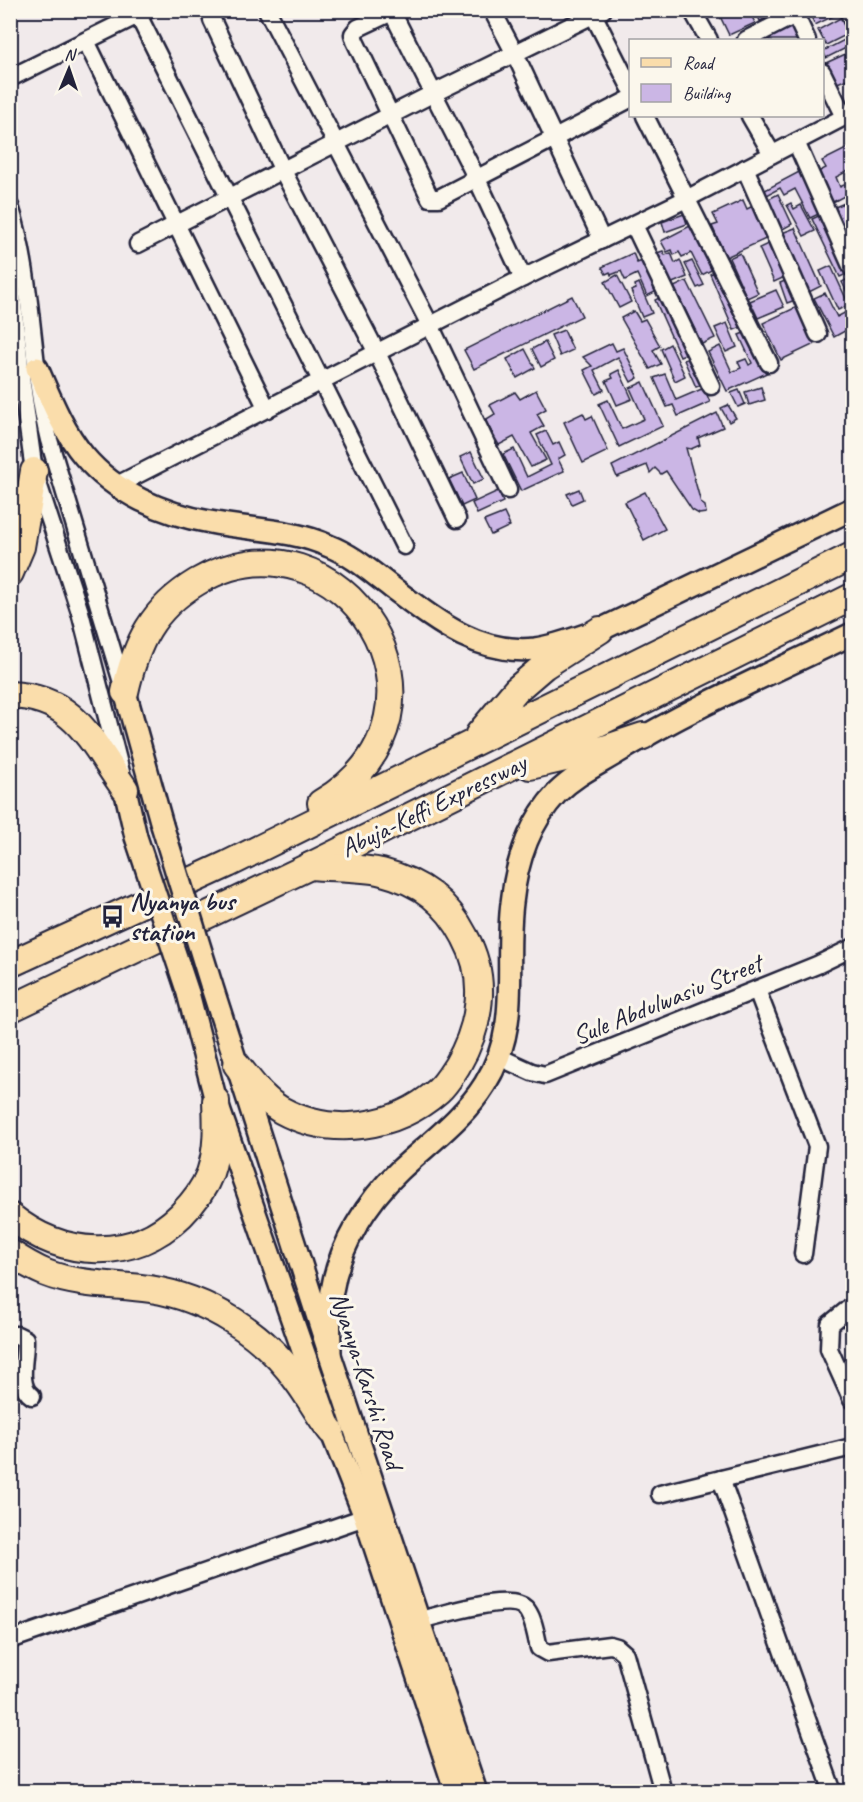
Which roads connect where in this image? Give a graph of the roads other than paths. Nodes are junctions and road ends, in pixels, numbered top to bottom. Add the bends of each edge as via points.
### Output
1 (267, 10) edge
2 (492, 10) edge
3 (692, 10) edge
4 (848, 10) edge
5 (393, 11) edge
6 (596, 12) edge
7 (142, 13) edge
8 (794, 13) edge
9 (212, 20) dead end
10 (852, 20) edge
11 (708, 39) edge
12 (748, 39) edge
13 (807, 39) edge
14 (86, 41) junction
15 (515, 54) junction
16 (824, 75) edge
17 (10, 78) edge
18 (629, 85) edge
19 (434, 93) junction
20 (629, 100) edge
21 (848, 115) edge
22 (390, 116) junction
23 (646, 117) edge
24 (751, 117) edge
25 (555, 139) junction
26 (796, 142) junction
27 (336, 144) junction
28 (772, 154) junction
29 (745, 168) junction
30 (283, 171) junction
31 (477, 179) junction
32 (230, 197) junction
33 (688, 198) junction
34 (10, 206) edge
35 (177, 225) junction
36 (634, 225) junction
37 (602, 240) junction
38 (138, 244) dead end
39 (851, 260) edge
40 (10, 277) edge
41 (523, 278) junction
42 (430, 327) junction
43 (819, 334) dead end
44 (377, 353) junction
45 (769, 363) dead end
46 (37, 368) junction
47 (322, 381) junction
48 (711, 386) dead end
49 (267, 409) junction
50 (34, 471) junction
51 (117, 485) junction
52 (508, 490) dead end
53 (852, 509) edge
54 (457, 519) dead end
55 (18, 533) edge
56 (404, 546) dead end
57 (852, 556) edge
58 (10, 573) edge
59 (852, 597) edge
60 (600, 630) junction
61 (852, 634) edge
62 (125, 692) junction
63 (10, 695) edge
64 (643, 736) junction
65 (471, 743) junction
66 (498, 772) junction
67 (125, 789) junction
68 (228, 864) junction
69 (310, 866) junction
70 (10, 946) edge
71 (42, 948) junction
72 (852, 948) edge
73 (10, 964) edge
74 (757, 990) junction
75 (20, 1004) edge
76 (10, 1022) edge
77 (499, 1057) junction
78 (237, 1065) junction
79 (216, 1101) junction
80 (10, 1216) edge
81 (10, 1253) edge
82 (803, 1254) dead end
83 (852, 1306) edge
84 (10, 1335) edge
85 (330, 1355) junction
86 (32, 1396) dead end
87 (852, 1400) edge
88 (331, 1431) junction
89 (852, 1447) edge
90 (721, 1479) junction
91 (660, 1494) dead end
92 (364, 1517) junction
93 (419, 1620) junction
94 (10, 1640) edge
95 (456, 1791) edge
96 (476, 1791) edge
97 (663, 1791) edge
98 (833, 1791) edge

1 - 27 street
2 - 15 street
3 - 11 street
4 - 10 street
5 - 19 street
5 - 22 street via 357,28 353,34
6 - 15 street
6 - 18 street
7 - 14 street
7 - 32 street
8 - 12 street
8 - 13 street
9 - 30 street
14 - 17 street
14 - 35 street
15 - 19 street
15 - 25 street
16 - 21 street
19 - 22 street
19 - 31 street
20 - 25 street
21 - 26 street
22 - 27 street
22 - 31 street via 430,198 439,198
23 - 33 street
24 - 28 street
25 - 31 street
25 - 37 street
26 - 28 street
26 - 39 street
27 - 30 street
27 - 42 street
28 - 29 street
29 - 33 street
29 - 43 street
30 - 32 street
30 - 44 street
31 - 41 street
32 - 35 street
32 - 47 street
33 - 36 street
33 - 45 street
34 - 46 street via 27,282
35 - 38 street
35 - 49 street
36 - 37 street
36 - 48 street
37 - 41 street
40 - 50 street
41 - 42 street
42 - 44 street
42 - 52 street
44 - 47 street
44 - 54 street
46 - 51 main road via 71,437 84,456
46 - 62 street via 49,441
47 - 49 street
47 - 56 street
49 - 51 street
50 - 55 highway
50 - 67 street via 80,612
51 - 60 main road via 155,507 179,515 299,535 326,544 342,551 442,626 479,643 536,649
53 - 60 main road
55 - 58 highway via 21,547
57 - 65 highway, Abuja-Keffi Expressway
59 - 66 highway, Abuja-Keffi Expressway
60 - 65 highway via 516,690
61 - 64 main road
62 - 68 highway via 134,655 153,621 177,594 212,573 235,565 282,564 326,580 346,594 374,629 383,649 390,687 386,725 374,754 336,794 270,833
62 - 78 main road, Nyanya-Karshi Road, bridge
63 - 67 highway via 36,697 62,708 86,732
64 - 66 highway via 554,762
64 - 77 main road via 584,771 557,793 524,847 514,878 510,913 511,990 507,1030
65 - 68 highway, Abuja-Keffi Expressway
66 - 69 highway, Abuja-Keffi Expressway
67 - 79 main road, Nyanya-Karshi Road, bridge via 136,837 188,993
68 - 71 highway, Abuja-Keffi Expressway
69 - 75 highway, Abuja-Keffi Expressway
69 - 78 highway via 383,872 424,890 444,904 469,943 477,967 480,991 473,1033 440,1090 419,1106 369,1125 339,1126 281,1110 261,1095
70 - 71 highway
71 - 73 highway, Abuja-Keffi Expressway
72 - 74 street, Sule Abdulwasiu Street
74 - 77 street, Sule Abdulwasiu Street via 545,1075
74 - 82 street via 818,1146
75 - 76 highway
77 - 85 main road via 465,1110 399,1171 359,1220 332,1290
78 - 85 main road, Nyanya-Karshi Road
79 - 80 highway via 216,1148 209,1174 190,1206 157,1234 119,1249 73,1247 27,1229
79 - 88 main road, Nyanya-Karshi Road
81 - 88 highway via 48,1274 152,1290 181,1297 227,1317 273,1352
83 - 87 street via 830,1324 830,1349
84 - 86 street via 25,1339 23,1384
85 - 93 main road, Nyanya-Karshi Road
88 - 92 main road, Nyanya-Karshi Road
89 - 90 street
90 - 91 street
90 - 98 street
92 - 94 street
92 - 95 main road, Nyanya-Karshi Road
93 - 96 main road, Nyanya-Karshi Road
93 - 97 street via 497,1602 518,1604 525,1606 543,1651 617,1647 625,1654

